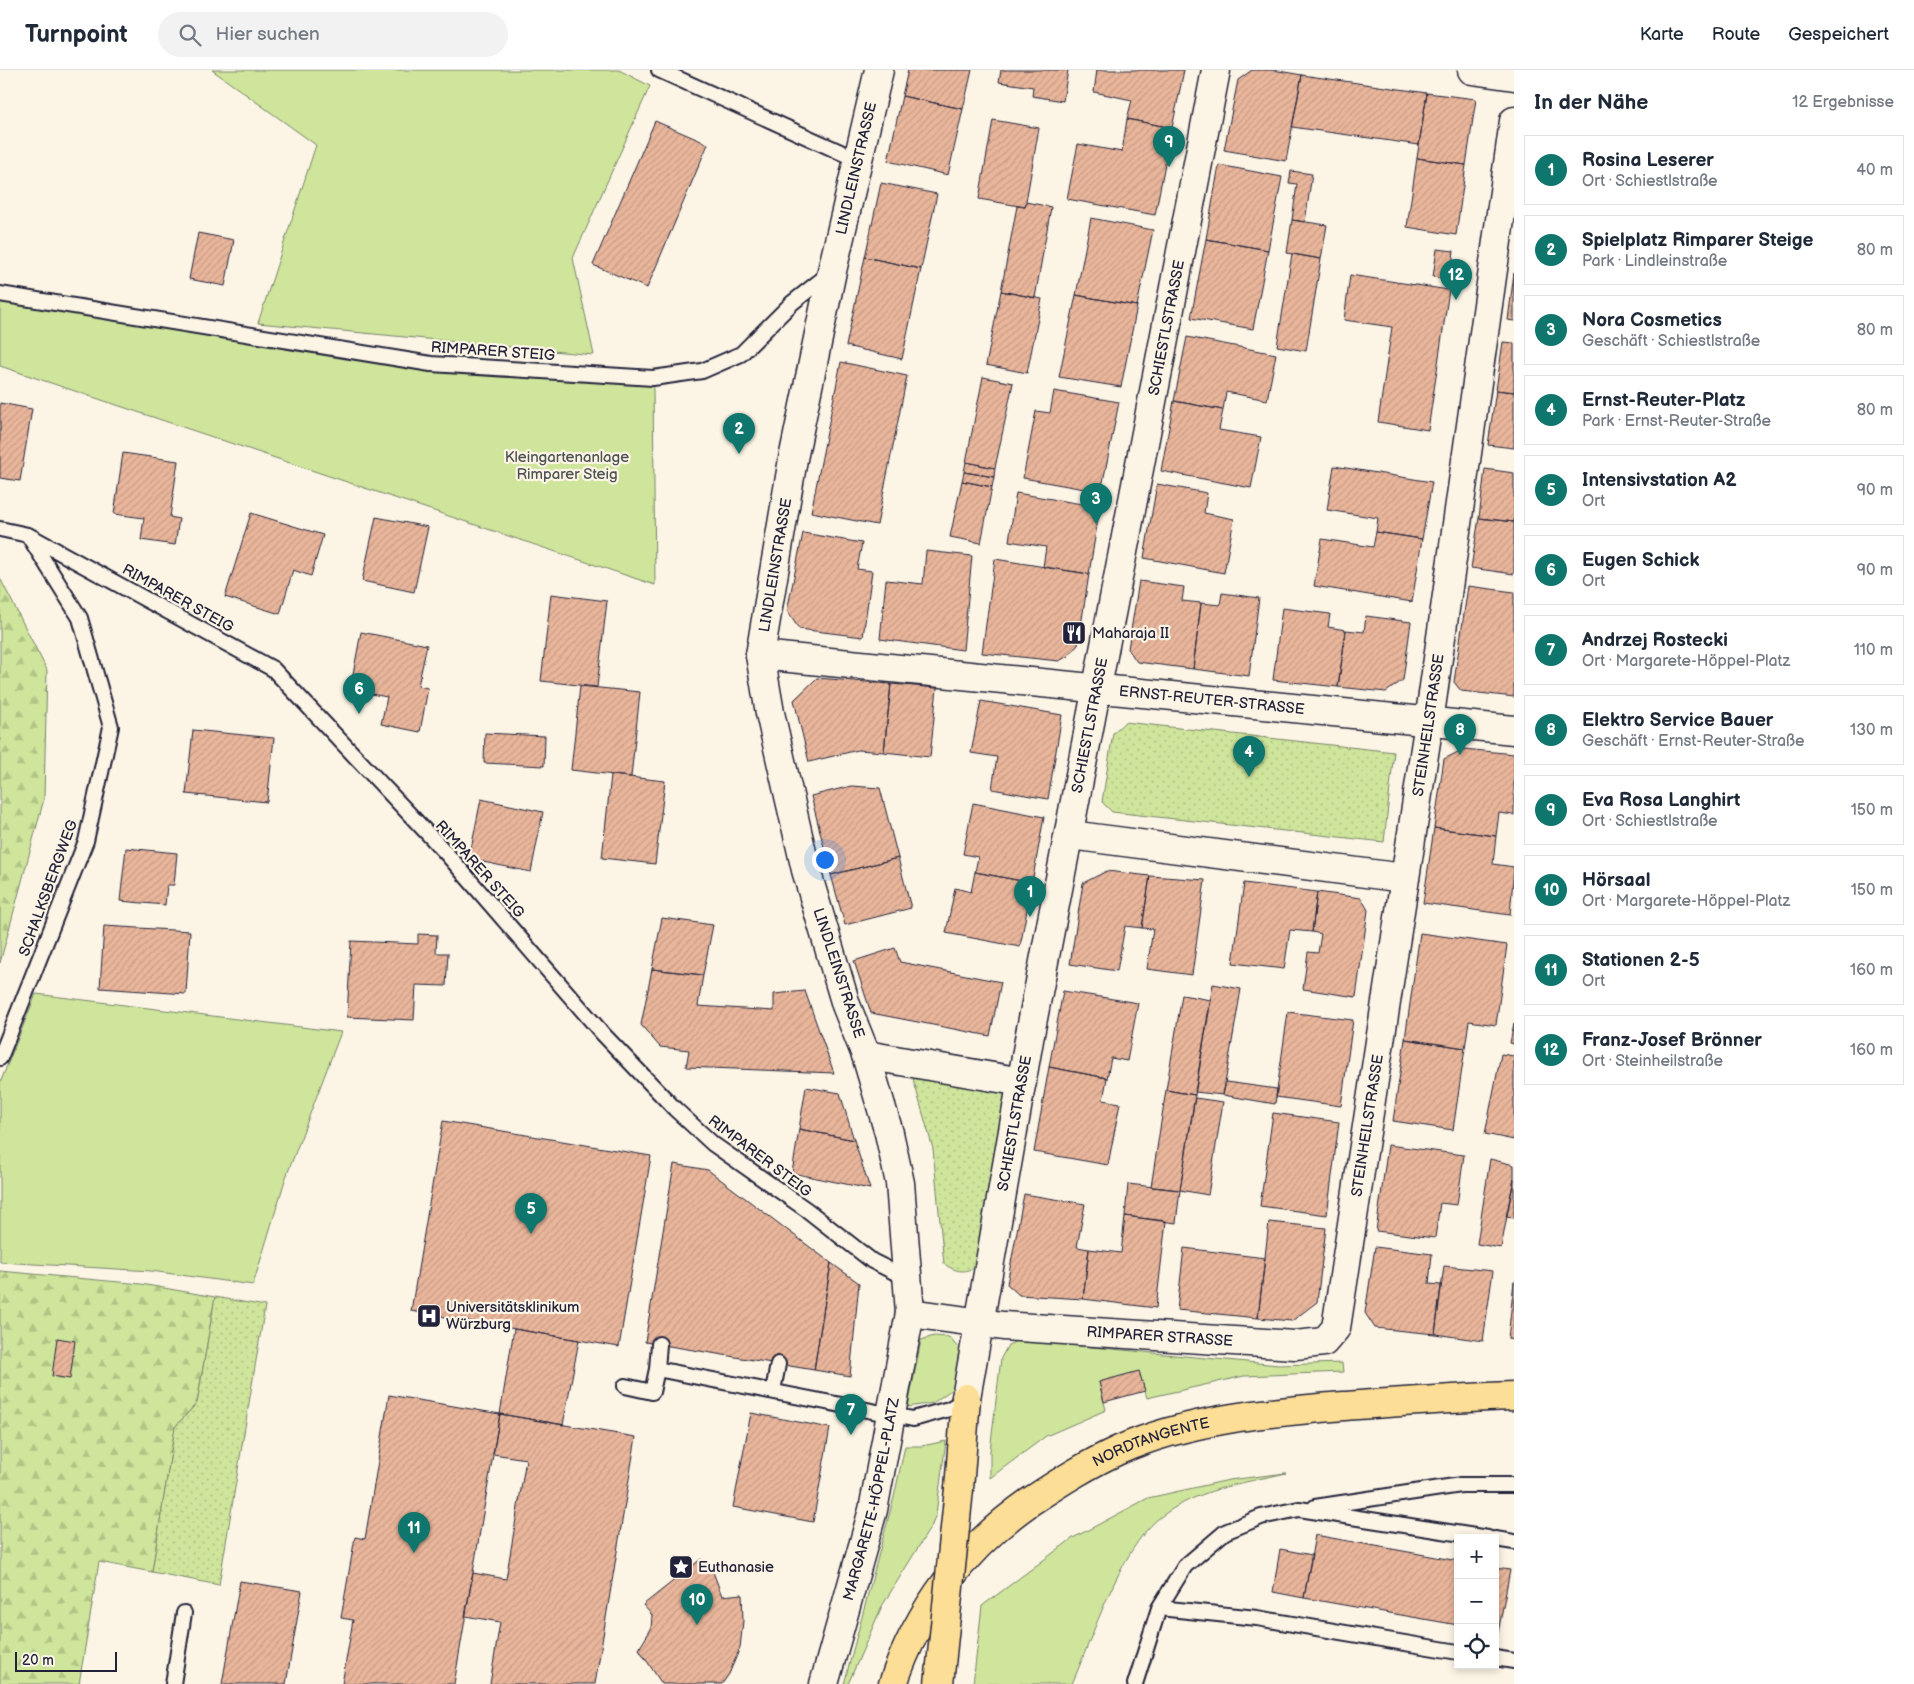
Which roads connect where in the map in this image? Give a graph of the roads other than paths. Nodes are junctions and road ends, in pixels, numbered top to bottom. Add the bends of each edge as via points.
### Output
1 (660, 70) edge
2 (879, 70) edge
3 (1216, 70) edge
4 (1472, 70) edge
5 (1514, 76) edge
6 (1514, 121) edge
7 (858, 160) junction
8 (832, 271) junction
9 (0, 294) edge
10 (0, 529) edge
11 (28, 535) junction
12 (760, 654) junction
13 (1098, 688) junction
14 (1429, 722) junction
15 (1514, 730) edge
16 (1070, 835) junction
17 (1404, 878) junction
18 (866, 1055) junction
19 (0, 1058) edge
20 (1022, 1082) junction
21 (906, 1278) junction
22 (910, 1313) junction
23 (978, 1322) junction
24 (1336, 1328) joint
25 (659, 1344) dead end
26 (778, 1364) dead end
27 (657, 1369) junction
28 (625, 1386) dead end
29 (773, 1391) junction
30 (1514, 1396) edge
31 (966, 1398) junction
32 (891, 1415) junction
33 (1514, 1485) edge
34 (1299, 1509) junction
35 (1462, 1534) edge
36 (1499, 1540) edge
37 (1514, 1542) edge
38 (1159, 1608) junction
39 (184, 1613) dead end
40 (1454, 1651) edge
41 (1499, 1659) edge
42 (1514, 1661) edge
43 (173, 1684) edge
44 (824, 1684) edge
45 (893, 1684) edge
46 (939, 1684) edge
47 (1135, 1684) edge

1 - 7 lane
2 - 7 street, LINDLEINSTRASSE
3 - 13 street, SCHIESTLSTRASSE
4 - 5 street
6 - 14 street, STEINHEILSTRASSE
7 - 8 street, LINDLEINSTRASSE
8 - 9 lane, RIMPARER STEIG via 792,303 741,354 702,371 653,378 432,364
8 - 12 street, LINDLEINSTRASSE via 793,459
10 - 11 lane, RIMPARER STEIG
11 - 19 lane, SCHALKSBERGWEG via 80,618 111,727 86,842
11 - 21 lane, RIMPARER STEIG via 273,669 446,853 603,1034 675,1109 713,1144 872,1261
12 - 13 street, ERNST-REUTER-STRASSE
12 - 18 street, LINDLEINSTRASSE via 770,713 806,870 846,1004
13 - 14 street, ERNST-REUTER-STRASSE
13 - 16 street, SCHIESTLSTRASSE
14 - 15 street, ERNST-REUTER-STRASSE
14 - 17 street, STEINHEILSTRASSE
16 - 17 street
16 - 20 street, SCHIESTLSTRASSE
17 - 24 street, STEINHEILSTRASSE
18 - 20 street, LINDLEINSTRASSE
18 - 21 street, LINDLEINSTRASSE via 900,1182
20 - 23 street, SCHIESTLSTRASSE
21 - 22 street, LINDLEINSTRASSE
22 - 23 street, RIMPARER STRASSE
22 - 32 street, MARGARETE-HÖPPEL-PLATZ
23 - 24 street, RIMPARER STRASSE via 1295,1346 1324,1342
23 - 31 street
25 - 27 lane
26 - 29 lane
27 - 28 lane via 652,1392
27 - 29 lane
29 - 32 lane
30 - 45 main road, NORDTANGENTE via 1280,1411 1157,1436 1120,1450 1074,1472 1005,1519 963,1561 928,1606
31 - 32 lane via 928,1417 913,1419
31 - 46 main road, bridge
32 - 44 street, MARGARETE-HÖPPEL-PLATZ via 873,1510
33 - 34 lane via 1461,1485
34 - 35 lane
34 - 38 lane via 1261,1517 1225,1532 1185,1566
36 - 37 lane
38 - 40 lane via 1257,1618
38 - 47 lane
39 - 43 lane
41 - 42 lane

